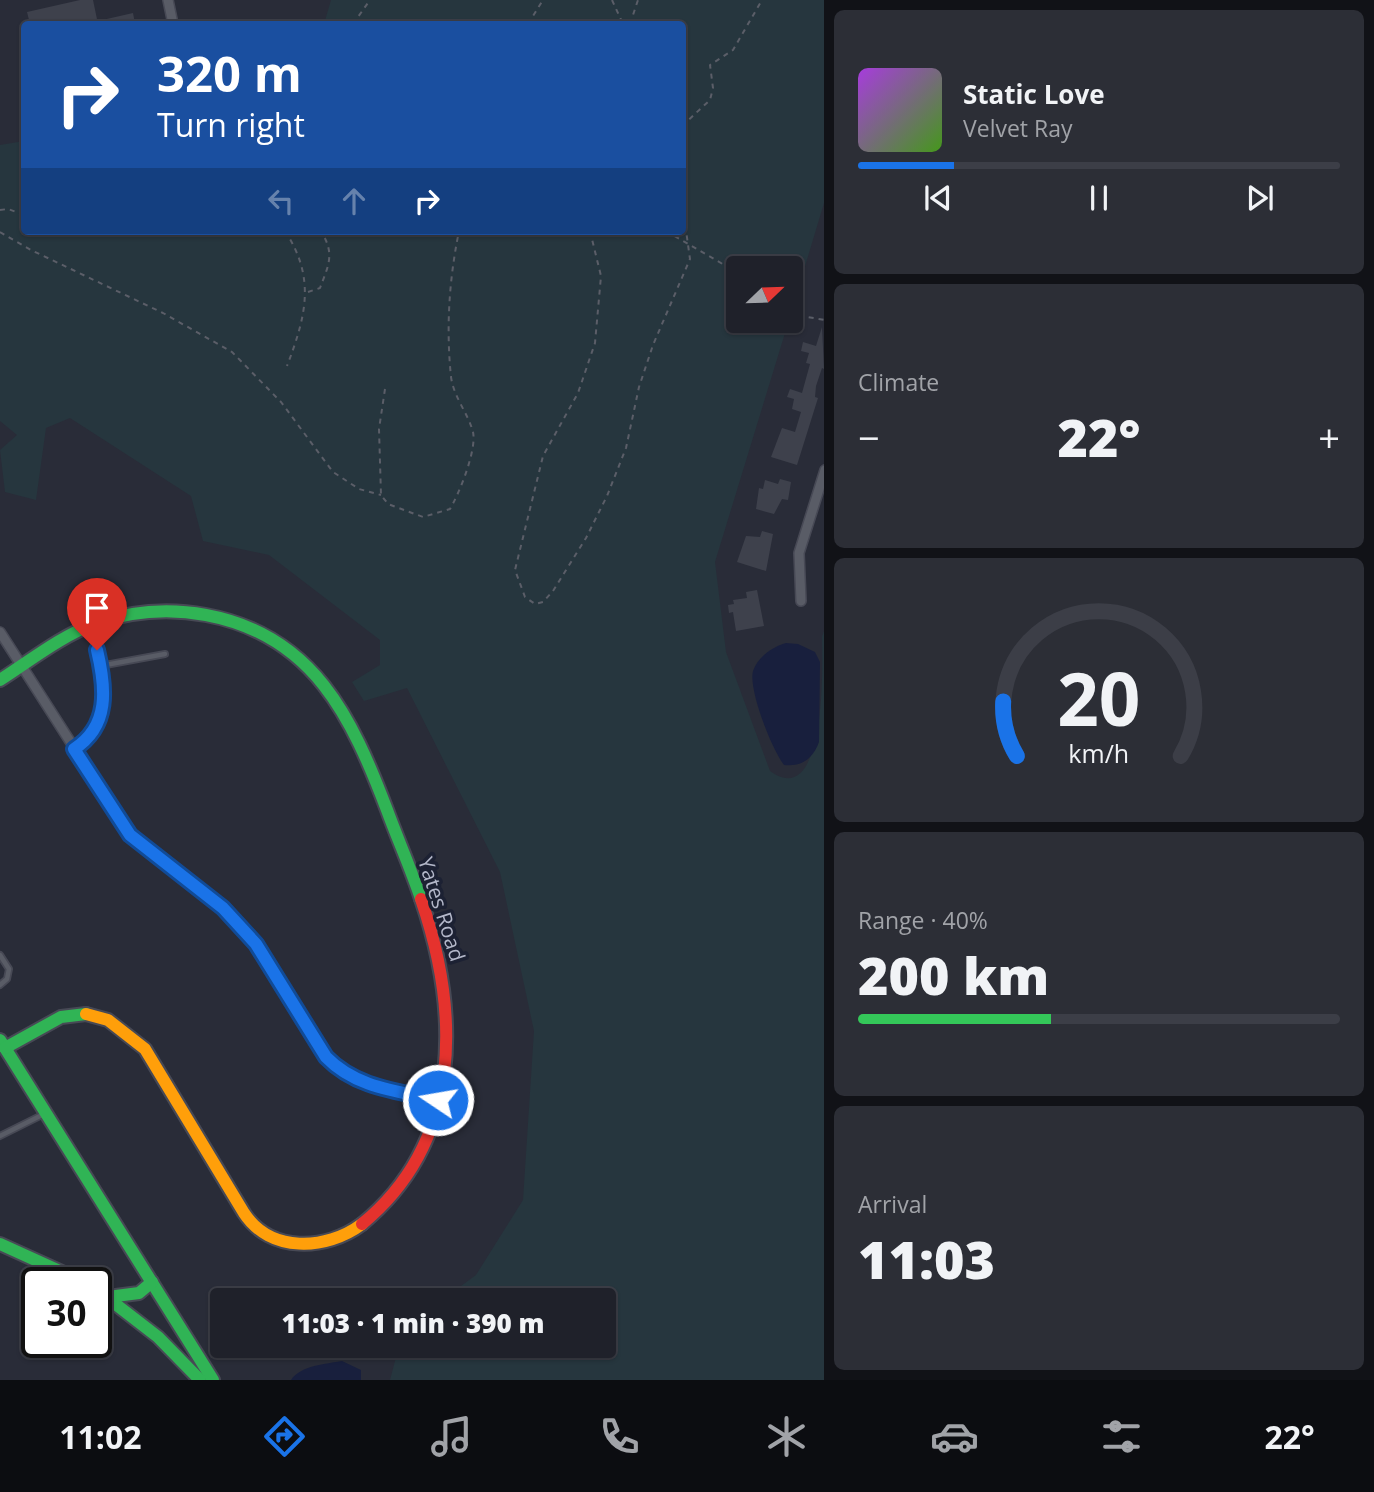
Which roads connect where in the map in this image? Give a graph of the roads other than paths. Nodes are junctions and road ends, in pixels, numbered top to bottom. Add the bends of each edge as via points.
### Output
1 (168, 0) edge
2 (172, 21) edge
3 (824, 470) edge
4 (802, 601) dead end
5 (88, 628) junction
6 (0, 632) edge
7 (165, 654) dead end
8 (22, 666) junction
9 (100, 666) junction
10 (0, 680) edge
11 (74, 749) junction
12 (0, 955) edge
13 (0, 985) edge
14 (2, 1044) edge
15 (438, 1100) junction
16 (46, 1113) junction
17 (0, 1136) edge
18 (0, 1244) edge
19 (51, 1267) edge
20 (152, 1282) junction
21 (112, 1296) edge
22 (112, 1300) edge
23 (200, 1380) edge
24 (213, 1380) edge

1 - 2 street
3 - 4 street via 799,553
5 - 8 main road, Yates Road
5 - 9 lane
5 - 15 main road, Yates Road via 146,612 181,611 224,618 266,635 323,682 353,731 419,890 441,958 447,1035 445,1075
6 - 8 street
7 - 9 lane
8 - 10 main road, Yates Road
8 - 11 street
9 - 11 lane via 102,711 96,730
11 - 15 street via 130,835 223,908 247,933 326,1057 339,1070 373,1086
12 - 13 lane via 9,970
14 - 15 main road, Yates Road via 54,1019 82,1012 109,1019 128,1031 145,1049 256,1229 289,1244 340,1239 376,1214 404,1183
14 - 16 main road
16 - 17 lane
16 - 20 main road
18 - 19 main road
20 - 21 main road via 139,1293
20 - 24 main road
22 - 23 main road via 158,1337

